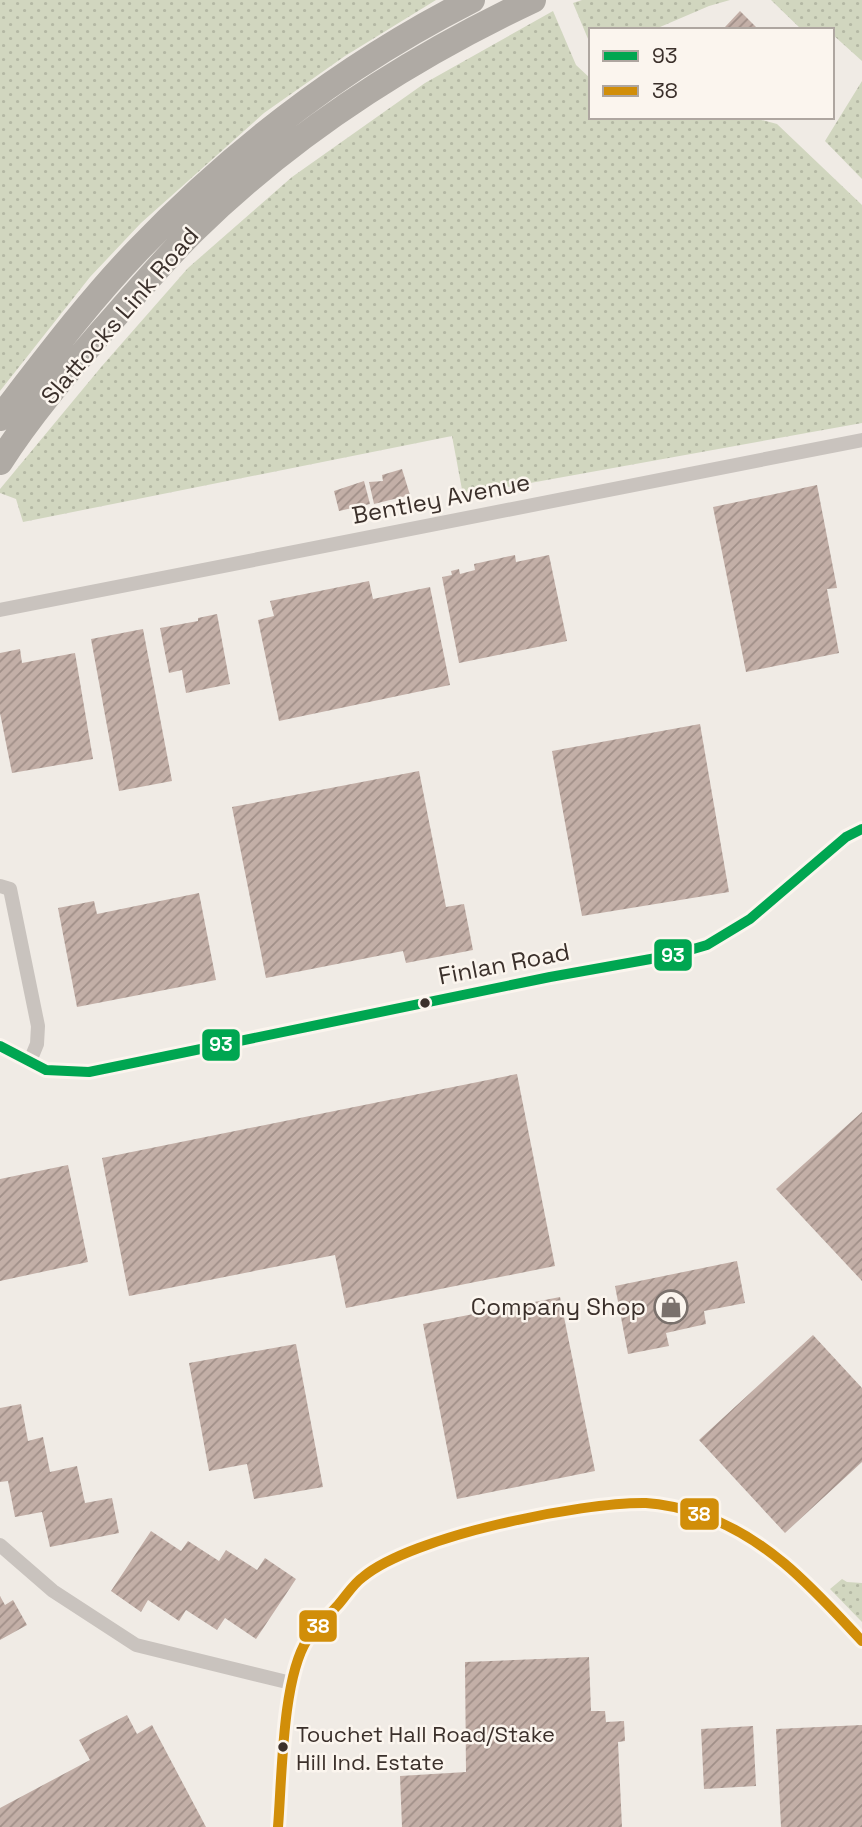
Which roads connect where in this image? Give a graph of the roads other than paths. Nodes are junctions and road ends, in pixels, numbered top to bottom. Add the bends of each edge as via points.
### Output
1 (472, 0) edge
2 (533, 0) edge
3 (0, 418) edge
4 (862, 440) edge
5 (0, 462) edge
6 (0, 597) edge
7 (29, 603) junction
8 (0, 610) edge
9 (862, 829) edge
10 (0, 886) edge
11 (0, 1046) edge
12 (30, 1061) junction
13 (0, 1545) edge
14 (862, 1641) edge
15 (291, 1683) junction
16 (278, 1827) edge

1 - 3 highway, Slattocks Link Road via 351,70 210,180 137,251
2 - 5 highway, Slattocks Link Road via 454,39 378,85 303,136 229,198 155,270 74,364
4 - 7 street, Bentley Avenue
6 - 7 street
7 - 8 street, Bentley Avenue
9 - 12 street, Finlan Road via 846,836 750,919 707,945 684,952 89,1072 46,1070
10 - 12 street via 10,889 38,1026
11 - 12 street, Finlan Road
13 - 15 street via 53,1591 136,1645
14 - 15 street via 801,1576 735,1529 670,1506 597,1505 476,1530 401,1554 362,1577 306,1641
15 - 16 street

